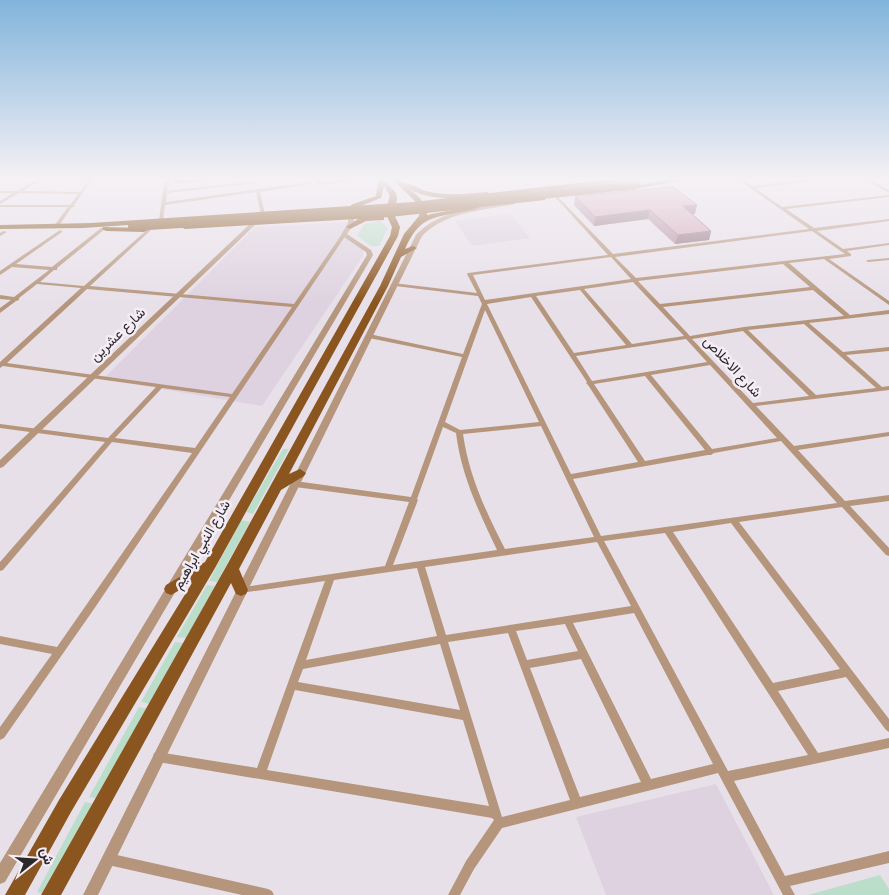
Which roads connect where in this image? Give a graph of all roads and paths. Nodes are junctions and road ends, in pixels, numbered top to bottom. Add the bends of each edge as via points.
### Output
1 (64, 220) edge
2 (161, 220) joint
3 (165, 220) edge
4 (238, 220) edge
5 (313, 220) edge
6 (351, 220) edge
7 (363, 220) edge
8 (383, 220) edge
9 (392, 220) edge
10 (416, 220) edge
11 (441, 220) edge
12 (578, 220) edge
13 (800, 220) edge
14 (889, 220) edge
15 (253, 224) junction
16 (83, 226) junction
17 (132, 226) junction
18 (58, 228) junction
19 (105, 229) junction
20 (149, 229) junction
21 (396, 229) junction
22 (815, 230) junction
23 (1, 231) edge
24 (347, 231) junction
25 (889, 244) edge
26 (413, 248) junction
27 (845, 250) junction
28 (399, 255) junction
29 (611, 255) junction
30 (826, 259) junction
31 (889, 259) edge
32 (868, 260) dead end
33 (785, 263) junction
34 (12, 264) junction
35 (55, 269) junction
36 (367, 272) junction
37 (0, 273) edge
38 (634, 280) junction
39 (37, 282) junction
40 (395, 284) junction
41 (88, 288) junction
42 (581, 288) junction
43 (814, 288) junction
44 (481, 295) junction
45 (533, 295) junction
46 (177, 296) junction
47 (0, 297) edge
48 (16, 299) junction
49 (484, 302) junction
50 (889, 303) edge
51 (296, 306) junction
52 (658, 306) junction
53 (0, 312) edge
54 (889, 312) edge
55 (849, 317) junction
56 (805, 322) junction
57 (744, 329) junction
58 (369, 336) junction
59 (688, 338) junction
60 (630, 346) junction
61 (889, 349) edge
62 (841, 354) junction
63 (572, 355) junction
64 (465, 356) junction
65 (712, 363) junction
66 (1, 365) edge
67 (647, 374) junction
68 (91, 378) junction
69 (589, 383) junction
70 (160, 387) junction
71 (889, 388) edge
72 (881, 389) junction
73 (306, 391) junction
74 (326, 393) junction
75 (235, 396) junction
76 (814, 397) junction
77 (750, 405) junction
78 (441, 423) junction
79 (543, 424) junction
80 (0, 426) edge
81 (36, 430) junction
82 (459, 432) junction
83 (889, 434) edge
84 (782, 439) junction
85 (110, 440) junction
86 (792, 449) junction
87 (197, 451) junction
88 (711, 453) junction
89 (0, 464) edge
90 (643, 464) junction
91 (570, 477) junction
92 (298, 479) junction
93 (276, 487) junction
94 (889, 498) edge
95 (414, 500) junction
96 (845, 506) junction
97 (734, 522) junction
98 (668, 531) junction
99 (600, 540) junction
100 (502, 552) junction
101 (889, 554) edge
102 (210, 564) junction
103 (420, 565) junction
104 (0, 568) edge
105 (232, 569) junction
106 (388, 570) junction
107 (331, 577) junction
108 (171, 589) junction
109 (241, 590) junction
110 (636, 609) junction
111 (567, 620) junction
112 (511, 629) junction
113 (443, 639) junction
114 (0, 640) edge
115 (59, 651) junction
116 (584, 654) junction
117 (300, 665) junction
118 (525, 665) junction
119 (848, 672) junction
120 (293, 685) junction
121 (771, 688) junction
122 (466, 716) junction
123 (889, 727) edge
124 (0, 734) edge
125 (889, 742) edge
126 (158, 757) junction
127 (816, 758) junction
128 (720, 767) junction
129 (260, 774) junction
130 (726, 777) junction
131 (648, 785) junction
132 (578, 803) junction
133 (498, 818) junction
134 (90, 821) junction
135 (889, 858) edge
136 (108, 859) junction
137 (0, 877) edge
138 (782, 882) junction
139 (13, 895) edge
140 (51, 895) edge
141 (56, 895) edge
142 (90, 895) edge
143 (268, 895) edge
144 (454, 895) edge
145 (789, 895) edge

1 - 18 street
2 - 3 highway
2 - 16 highway
4 - 17 highway, bridge
5 - 15 highway
6 - 24 street
7 - 24 main road
8 - 21 main road
9 - 21 main road
10 - 28 main road
11 - 26 street via 431,223 419,235
12 - 29 street, شارع الاخلاص
13 - 22 street
14 - 22 street
15 - 20 highway
15 - 46 street, شارع عشرين
16 - 17 highway
16 - 18 highway
17 - 19 highway
18 - 19 highway
18 - 23 highway
18 - 34 street
19 - 20 highway
19 - 35 street
20 - 41 street
21 - 36 main road, شارع النبي ابراهيم
22 - 27 street
22 - 29 street
24 - 36 street via 370,253
24 - 51 street
25 - 27 street
26 - 28 main road
26 - 40 street
27 - 30 street via 849,255
28 - 74 main road
29 - 38 street, شارع الاخلاص
29 - 44 street via 470,274
30 - 33 street
30 - 50 street
31 - 32 street
33 - 38 street
33 - 43 street
34 - 35 street
34 - 37 street
35 - 39 street
36 - 73 main road, شارع النبي ابراهيم
36 - 108 street
38 - 42 street
38 - 52 street, شارع الاخلاص
39 - 41 street
39 - 48 street
40 - 44 street
40 - 58 street
41 - 46 street
41 - 66 street
42 - 45 street
42 - 60 street
43 - 52 street
43 - 55 street
44 - 49 street
45 - 49 street
45 - 63 street
46 - 51 street
46 - 68 street, شارع عشرين
47 - 48 street
48 - 53 street
49 - 64 street
49 - 79 street
51 - 75 street
52 - 59 street, شارع الاخلاص
54 - 55 street
55 - 56 street
56 - 57 street
56 - 62 street
57 - 59 street
57 - 76 street
58 - 64 street
58 - 92 street
59 - 60 street
59 - 65 street, شارع الاخلاص
60 - 63 street
61 - 62 street
62 - 72 street
63 - 69 street
64 - 78 street
65 - 67 street
65 - 77 street, شارع الاخلاص
66 - 68 street
67 - 69 street
67 - 88 street
68 - 70 street
68 - 81 street, شارع عشرين
69 - 90 street
70 - 75 street
70 - 85 street
71 - 72 street
72 - 76 street
73 - 74 main road
73 - 102 main road, شارع النبي ابراهيم
74 - 93 main road
75 - 87 street
76 - 77 street
77 - 84 street, شارع الاخلاص
78 - 82 street
78 - 95 street
79 - 82 street
79 - 91 street
80 - 81 street
81 - 85 street
81 - 89 street, شارع عشرين
82 - 100 street via 467,477
83 - 86 street
84 - 86 street, شارع الاخلاص
84 - 88 street
85 - 87 street
85 - 104 street
86 - 96 street, شارع الاخلاص
87 - 115 street
88 - 90 street
90 - 91 street
91 - 99 street
92 - 93 main road
92 - 95 street
92 - 109 street
93 - 105 main road
94 - 96 street
95 - 106 street
96 - 97 street
96 - 101 street, شارع الاخلاص
97 - 98 street
97 - 119 street
98 - 99 street
98 - 121 street
99 - 100 street
99 - 110 street
100 - 103 street
102 - 108 main road
102 - 139 main road, شارع النبي ابراهيم
103 - 106 street
103 - 113 street
105 - 109 main road
105 - 134 main road
106 - 107 street
107 - 109 street
107 - 117 street
108 - 137 street
109 - 126 street
110 - 111 street
110 - 128 street
111 - 112 street
111 - 116 street
112 - 113 street
112 - 118 street
113 - 117 street
113 - 122 street
114 - 115 street
115 - 124 street
116 - 118 street
116 - 131 street
117 - 120 street
118 - 132 street
119 - 121 street
119 - 123 street
120 - 122 street
120 - 129 street
121 - 127 street
122 - 133 street
125 - 127 street
126 - 129 street
126 - 136 street
127 - 130 street
128 - 130 street
128 - 131 street
129 - 133 street
130 - 138 street
131 - 132 street
132 - 133 street
133 - 144 street
134 - 140 main road
134 - 141 main road
135 - 138 street
136 - 142 street
136 - 143 street
138 - 145 street

